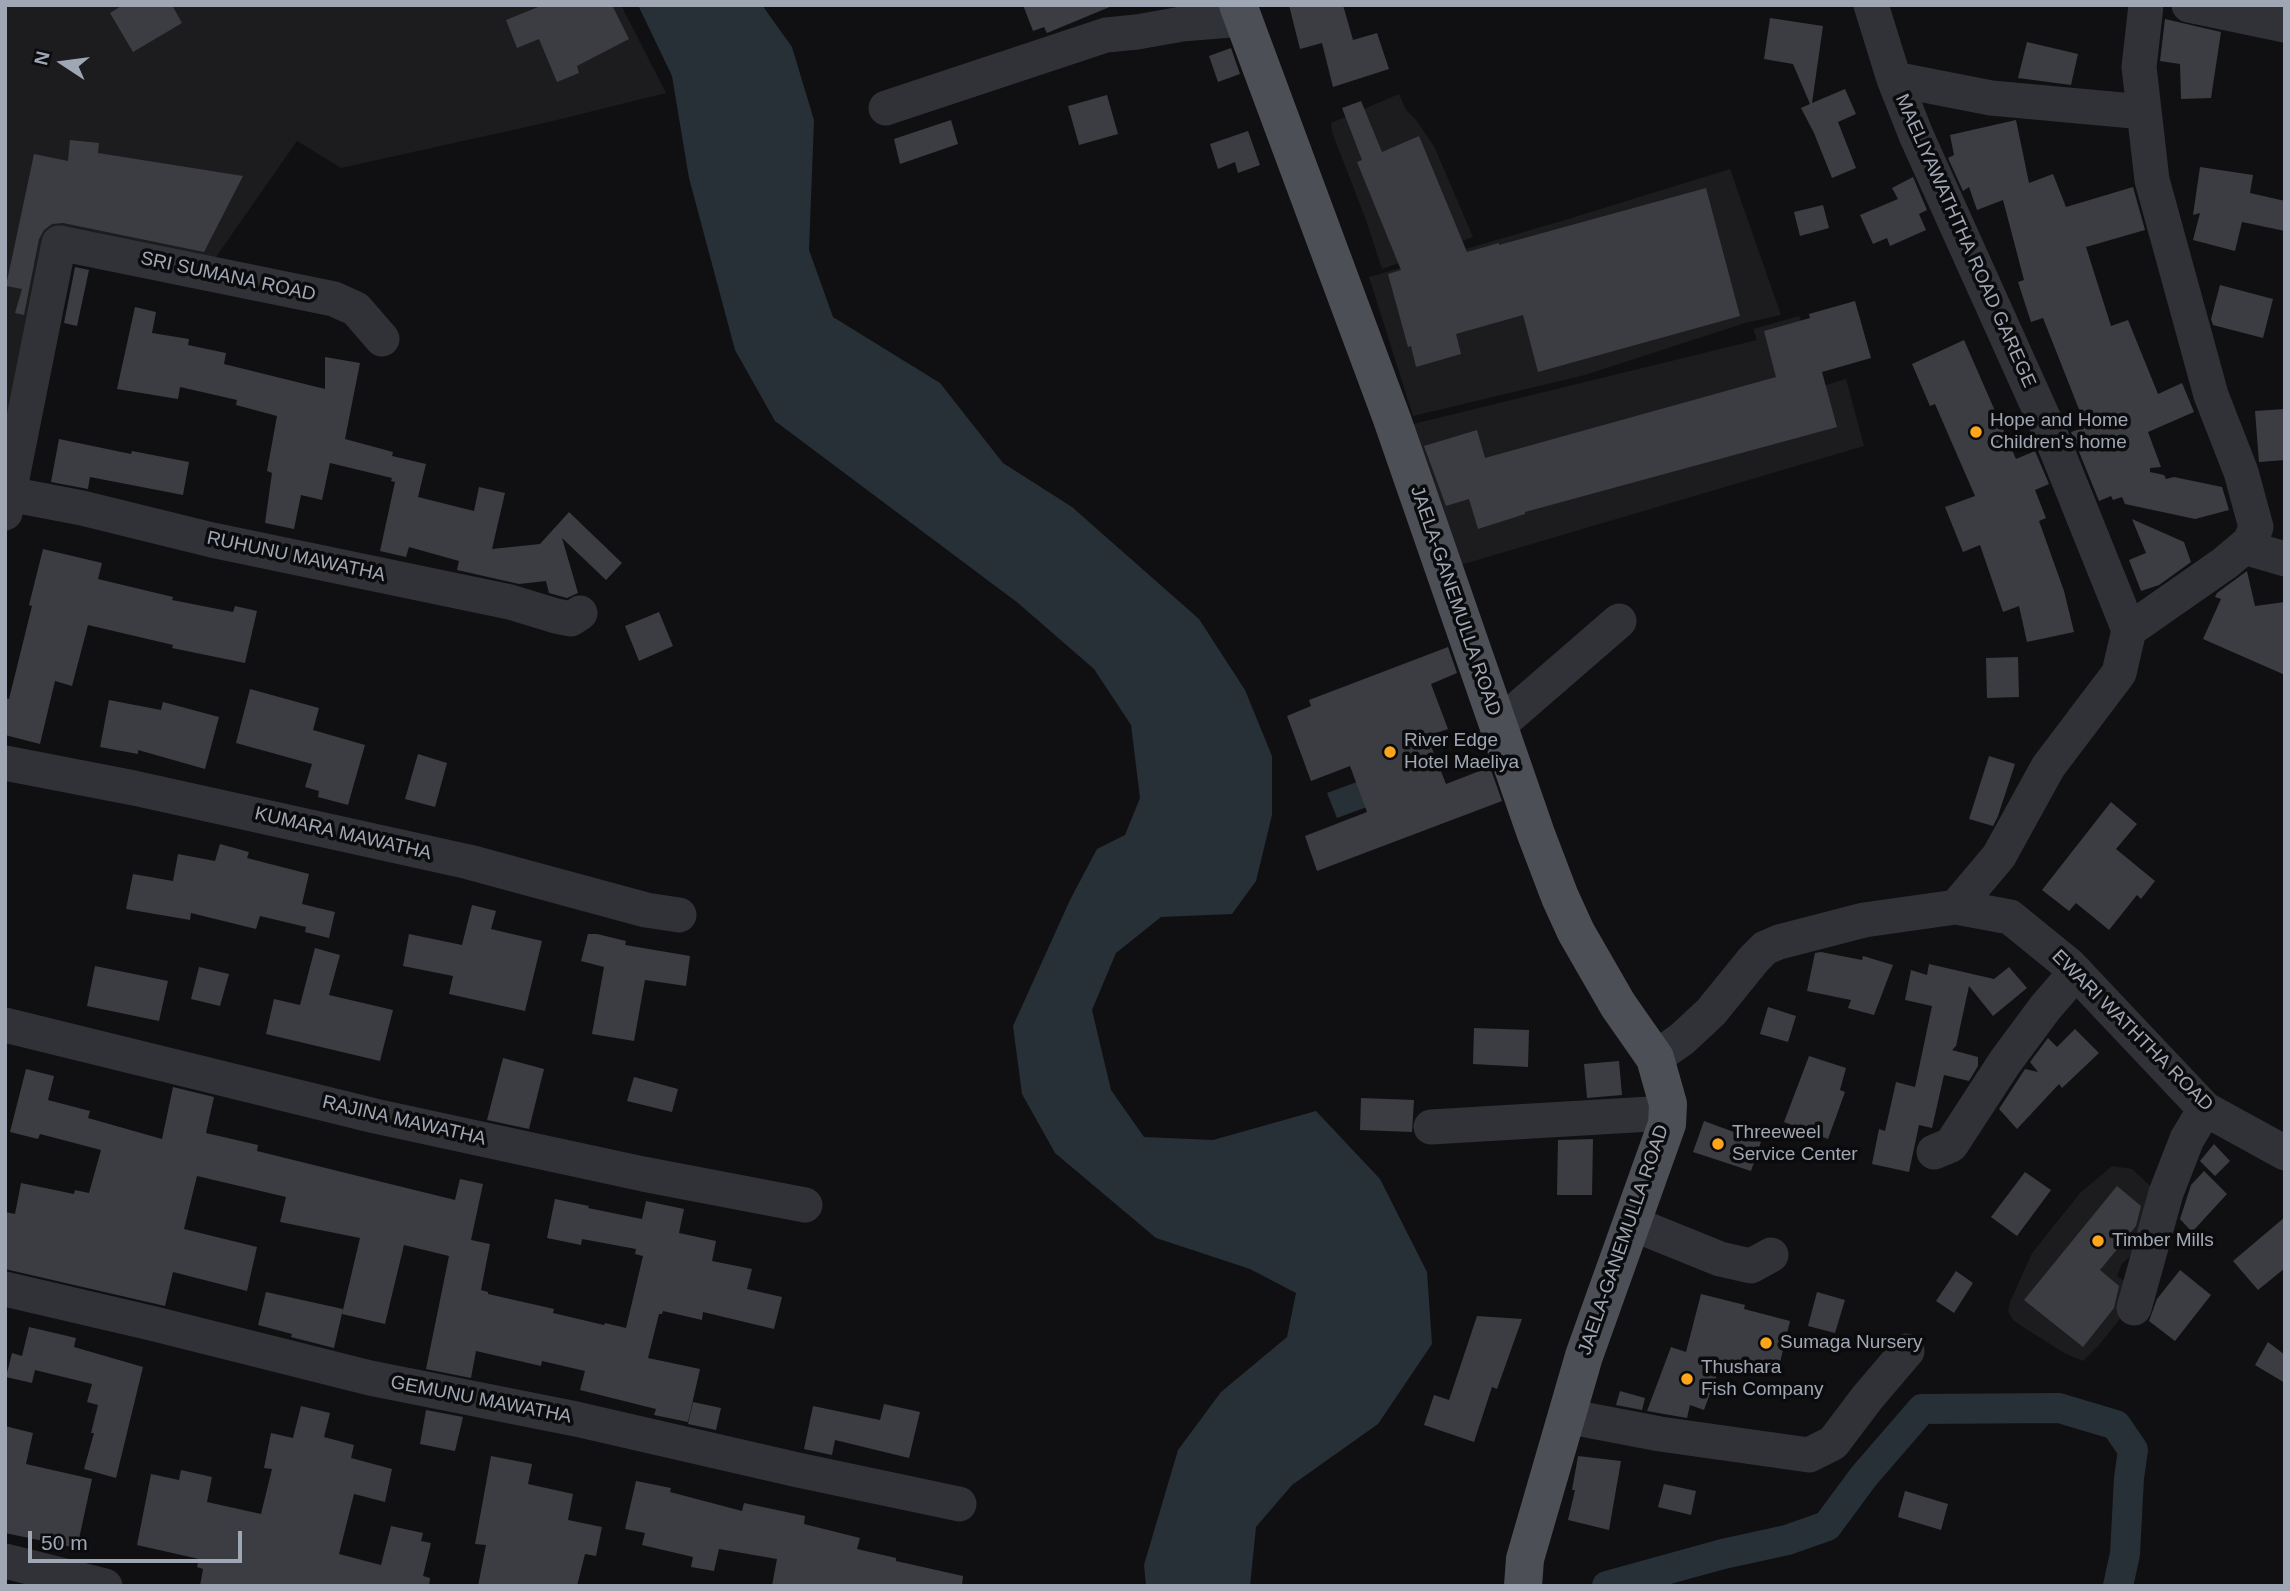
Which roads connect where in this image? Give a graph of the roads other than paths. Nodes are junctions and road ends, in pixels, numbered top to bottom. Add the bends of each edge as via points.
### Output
1 (1871, 5) edge
2 (2146, 5) edge
3 (2189, 5) edge
4 (1240, 12) edge
5 (2285, 25) edge
6 (1894, 79) junction
7 (886, 108) dead end
8 (2144, 112) junction
9 (382, 339) dead end
10 (7, 504) edge
11 (2244, 547) junction
12 (2285, 559) edge
13 (580, 613) dead end
14 (1619, 621) dead end
15 (2129, 630) junction
16 (1499, 725) junction
17 (5, 763) edge
18 (1956, 907) junction
19 (679, 915) dead end
20 (2076, 972) junction
21 (5, 1025) edge
22 (1655, 1058) junction
23 (2205, 1109) junction
24 (1667, 1113) junction
25 (1431, 1126) dead end
26 (1934, 1152) dead end
27 (2285, 1153) edge
28 (805, 1205) dead end
29 (1631, 1223) junction
30 (1771, 1255) dead end
31 (5, 1289) edge
32 (2134, 1308) dead end
33 (1907, 1351) dead end
34 (1566, 1416) junction
35 (959, 1504) dead end
36 (5, 1561) edge
37 (104, 1586) edge
38 (1523, 1586) edge

1 - 6 street, MAELIYAWATHTHA ROAD GAREGE
2 - 8 street via 2139,67
3 - 5 street
4 - 7 street via 1106,34
4 - 16 main road, JAELA-GANEMULLA ROAD via 1392,419
6 - 8 street via 1991,98
6 - 15 street, MAELIYAWATHTHA ROAD GAREGE via 2047,426
8 - 11 street via 2152,180 2183,298 2256,527
9 - 10 street, SRI SUMANA ROAD via 356,310 334,299 59,243
10 - 13 street, RUHUNU MAWATHA via 82,508 556,616 571,619
11 - 12 street
11 - 15 street
14 - 16 street
15 - 18 street via 2119,673 2048,766 1998,856
16 - 22 main road, JAELA-GANEMULLA ROAD via 1576,932
17 - 19 street, KUMARA MAWATHA via 469,862
18 - 20 street, EWARI WATHTHA ROAD via 2010,917
18 - 22 street, EWARI WATHTHA ROAD via 1864,920 1765,948 1701,1021
20 - 23 street, EWARI WATHTHA ROAD
20 - 26 street via 2005,1062 1951,1145
21 - 28 street, RAJINA MAWATHA via 375,1116
22 - 24 main road, JAELA-GANEMULLA ROAD
23 - 27 street, EWARI WATHTHA ROAD
23 - 32 street via 2187,1139 2166,1193
24 - 25 street
24 - 29 main road, JAELA-GANEMULLA ROAD
29 - 30 street via 1740,1264 1751,1266
29 - 34 main road, JAELA-GANEMULLA ROAD
31 - 35 street, GEMUNU MAWATHA via 370,1378
33 - 34 street via 1833,1443 1809,1455
34 - 38 main road, JAELA-GANEMULLA ROAD via 1525,1559
36 - 37 street

